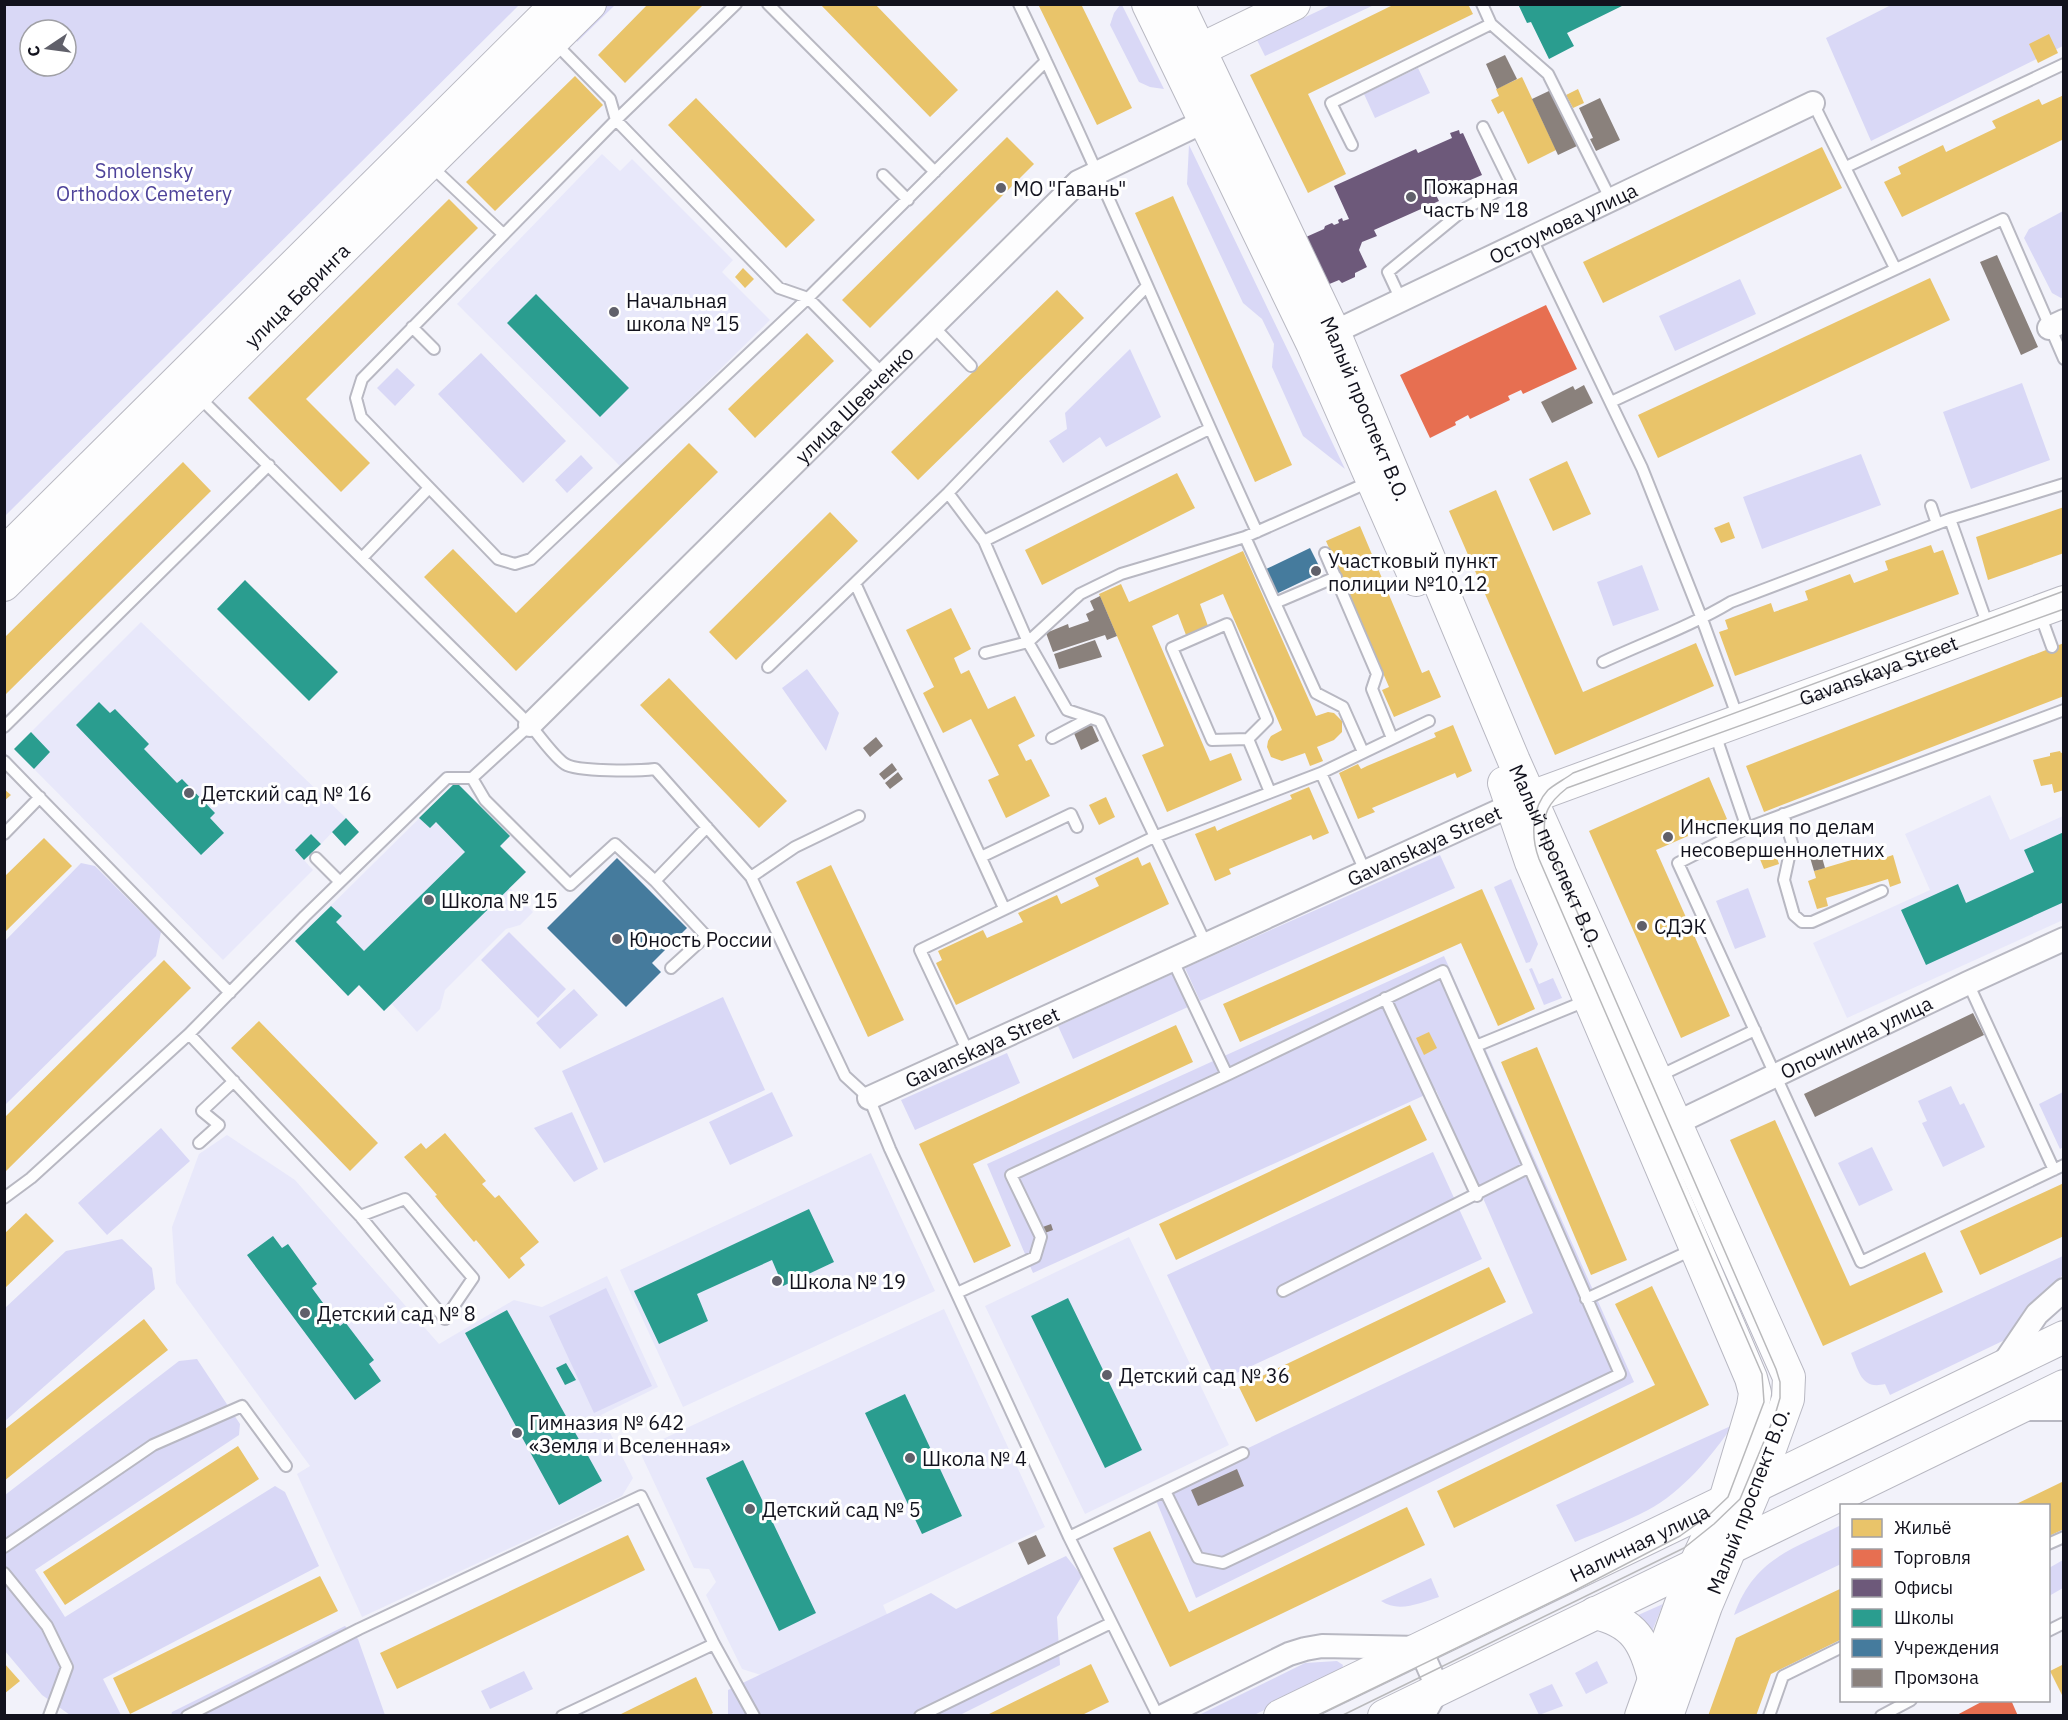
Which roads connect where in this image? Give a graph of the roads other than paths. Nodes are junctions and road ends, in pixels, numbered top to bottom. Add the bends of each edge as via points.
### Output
1 (590, 4) edge
2 (736, 4) edge
3 (768, 4) edge
4 (1018, 4) edge
5 (1148, 4) edge
6 (1178, 4) edge
7 (1294, 4) edge
8 (1482, 4) edge
9 (549, 24) edge
10 (1491, 24) junction
11 (1187, 56) junction
12 (1046, 61) junction
13 (2064, 64) edge
14 (1813, 103) joint
15 (616, 120) junction
16 (1203, 122) junction
17 (1482, 127) dead end
18 (1352, 145) dead end
19 (421, 156) junction
20 (1846, 167) junction
21 (1097, 171) junction
22 (935, 172) junction
23 (883, 175) dead end
24 (908, 200) junction
25 (1611, 200) junction
26 (503, 234) junction
27 (1531, 237) junction
28 (1895, 268) junction
29 (1148, 286) junction
30 (808, 298) junction
31 (1401, 300) junction
32 (2056, 325) edge
33 (933, 326) junction
34 (412, 327) junction
35 (1323, 338) junction
36 (434, 349) dead end
37 (2064, 359) edge
38 (971, 366) dead end
39 (884, 375) junction
40 (188, 387) junction
41 (1611, 402) junction
42 (1209, 429) junction
43 (269, 465) junction
44 (1383, 476) junction
45 (2064, 484) edge
46 (429, 488) junction
47 (948, 493) junction
48 (1930, 506) dead end
49 (1950, 519) junction
50 (1937, 524) junction
51 (1257, 532) junction
52 (1245, 537) junction
53 (984, 541) junction
54 (4, 553) edge
55 (1325, 553) dead end
56 (362, 558) junction
57 (1336, 577) junction
58 (855, 583) junction
59 (4, 585) edge
60 (1275, 603) junction
61 (2051, 606) edge
62 (1702, 620) junction
63 (1989, 630) junction
64 (1028, 642) junction
65 (2052, 647) dead end
66 (985, 653) dead end
67 (1603, 662) dead end
68 (768, 667) dead end
69 (2064, 710) edge
70 (1090, 718) junction
71 (1429, 721) dead end
72 (530, 725) junction
73 (1726, 726) junction
74 (4, 727) edge
75 (1052, 738) dead end
76 (1392, 738) junction
77 (1248, 739) junction
78 (1363, 752) junction
79 (4, 761) edge
80 (1321, 773) junction
81 (472, 778) junction
82 (1270, 792) junction
83 (40, 796) junction
84 (1521, 800) junction
85 (1784, 814) junction
86 (859, 816) dead end
87 (707, 827) junction
88 (1077, 827) dead end
89 (1747, 828) junction
90 (4, 834) edge
91 (1154, 837) junction
92 (981, 857) junction
93 (316, 858) dead end
94 (1365, 871) junction
95 (751, 877) junction
96 (655, 881) junction
97 (340, 882) junction
98 (1881, 891) dead end
99 (1004, 909) junction
100 (2064, 939) edge
101 (1206, 944) junction
102 (1172, 959) junction
103 (670, 968) dead end
104 (1968, 983) junction
105 (230, 993) junction
106 (1602, 994) junction
107 (1385, 998) junction
108 (1755, 1030) junction
109 (189, 1034) junction
110 (1476, 1046) junction
111 (968, 1052) junction
112 (1227, 1075) junction
113 (1776, 1077) junction
114 (234, 1081) junction
115 (1641, 1084) junction
116 (869, 1098) junction
117 (1662, 1130) junction
118 (199, 1143) dead end
119 (1528, 1168) junction
120 (2059, 1168) edge
121 (1477, 1196) junction
122 (4, 1198) edge
123 (360, 1216) junction
124 (1696, 1248) junction
125 (2064, 1290) edge
126 (1283, 1291) dead end
127 (957, 1293) junction
128 (1586, 1299) junction
129 (2064, 1337) edge
130 (2001, 1367) junction
131 (2064, 1386) edge
132 (2016, 1409) junction
133 (2064, 1409) edge
134 (1243, 1453) dead end
135 (286, 1466) dead end
136 (1757, 1485) junction
137 (1165, 1491) junction
138 (1725, 1500) junction
139 (2064, 1536) edge
140 (1069, 1537) junction
141 (2050, 1543) edge
142 (4, 1547) edge
143 (1732, 1548) junction
144 (1694, 1567) junction
145 (4, 1573) edge
146 (1595, 1613) junction
147 (1111, 1623) junction
148 (2064, 1623) edge
149 (2050, 1630) edge
150 (714, 1644) junction
151 (1420, 1648) junction
152 (1840, 1648) edge
153 (1654, 1679) junction
154 (1430, 1702) edge
155 (1909, 1702) edge
156 (50, 1715) edge
157 (187, 1716) edge
158 (562, 1716) edge
159 (754, 1716) edge
160 (920, 1716) edge
161 (1158, 1716) edge
162 (1163, 1716) edge
163 (1281, 1716) edge
164 (1384, 1716) edge
165 (1641, 1716) edge
166 (1667, 1716) edge
167 (1769, 1716) edge
168 (1881, 1716) edge

1 - 9 main road, улица Беринга
2 - 15 lane
3 - 22 lane
4 - 12 lane
5 - 11 main road, Малый проспект В.О.
6 - 11 main road, Малый проспект В.О.
7 - 11 main road
8 - 10 lane
9 - 15 lane via 610,99
9 - 19 main road, улица Беринга
10 - 18 lane via 1331,103
10 - 25 lane via 1548,74
11 - 16 main road, Малый проспект В.О.
11 - 35 main road, Малый проспект В.О.
12 - 21 lane
12 - 22 lane
13 - 20 lane
14 - 20 lane
14 - 25 street, Остоумова улица
15 - 26 lane
15 - 30 lane via 779,288
16 - 21 street, улица Шевченко
16 - 35 main road, Малый проспект В.О.
17 - 31 lane via 1511,184 1466,208 1388,272
19 - 26 lane
19 - 40 main road, улица Беринга
20 - 28 lane
21 - 29 lane
21 - 33 street, улица Шевченко via 1078,182
22 - 24 lane
23 - 24 lane
24 - 30 lane
25 - 27 street, Остоумова улица
26 - 34 lane
27 - 31 street, Остоумова улица
27 - 41 lane
28 - 32 lane via 2003,219
28 - 41 lane
29 - 42 lane
29 - 47 lane
30 - 39 lane
30 - 46 lane via 531,559 515,564 498,559
31 - 35 street, Остоумова улица
32 - 37 lane
33 - 38 lane
33 - 39 street, улица Шевченко
34 - 36 lane
34 - 46 lane via 362,379 356,398 361,417
35 - 44 main road, Малый проспект В.О.
39 - 72 street, улица Шевченко
40 - 43 lane
40 - 54 main road, улица Беринга
40 - 59 main road, улица Беринга
41 - 62 lane via 1642,468
42 - 51 lane
42 - 53 lane
43 - 56 lane
43 - 74 lane
44 - 51 lane
44 - 84 main road, Малый проспект В.О.
45 - 49 lane
46 - 56 lane
47 - 53 lane
47 - 58 lane
48 - 50 lane
49 - 50 lane
49 - 63 lane
50 - 62 lane via 1731,602
51 - 52 lane
52 - 60 lane
52 - 64 lane via 1121,574 1080,594
53 - 64 lane
55 - 57 lane
56 - 72 lane
57 - 60 lane
57 - 76 lane via 1377,674 1372,689
58 - 68 lane
58 - 92 lane
60 - 78 lane via 1316,693 1343,707
61 - 63 main road, Gavanskaya Street
61 - 65 lane
62 - 67 lane
62 - 73 lane
63 - 73 main road, Gavanskaya Street
64 - 66 lane
64 - 70 lane via 1066,710
69 - 85 lane
70 - 75 lane
70 - 91 lane via 1100,721
71 - 76 lane
72 - 81 lane
72 - 87 lane via 566,765 655,770
73 - 84 main road, Gavanskaya Street
73 - 89 lane
76 - 78 lane
77 - 77 lane via 1212,740 1172,648 1227,624 1267,720
77 - 82 lane
78 - 80 lane
79 - 83 lane
80 - 82 lane
80 - 94 lane
81 - 96 lane via 485,800 570,885 615,844
81 - 97 lane via 447,778
82 - 91 lane
83 - 90 lane
83 - 105 lane
84 - 94 street, Gavanskaya Street
84 - 106 main road, Малый проспект В.О.
85 - 89 lane
85 - 98 lane via 1792,843 1784,880 1794,915 1802,922 1812,922
86 - 95 lane via 795,847
87 - 95 lane
87 - 96 lane
88 - 92 lane via 1071,814
89 - 108 lane via 1678,863
91 - 99 lane
91 - 101 lane
92 - 99 lane
93 - 97 lane
94 - 101 street, Gavanskaya Street
95 - 116 lane via 845,1076
96 - 103 lane via 706,936
97 - 105 lane
99 - 111 lane via 920,950
100 - 104 street, Опочинина улица
101 - 102 street, Gavanskaya Street
102 - 111 street, Gavanskaya Street
102 - 112 lane
104 - 113 street, Опочинина улица
104 - 120 lane
105 - 109 lane
106 - 110 lane
106 - 115 main road, Малый проспект В.О.
107 - 110 lane via 1443,971
107 - 112 lane
107 - 121 lane
108 - 113 lane
108 - 115 lane
109 - 114 lane
109 - 122 lane via 39,1171
110 - 119 lane
111 - 116 street, Gavanskaya Street
112 - 127 lane via 1011,1175 1041,1237 1035,1257
113 - 117 street, Опочинина улица
113 - 120 lane via 1861,1262
114 - 118 lane via 202,1111 219,1125
114 - 123 lane
115 - 117 main road, Малый проспект В.О.
116 - 127 lane
117 - 124 main road, Малый проспект В.О.
117 - 136 main road, Малый проспект В.О. via 1789,1377 1788,1399
119 - 121 lane
119 - 128 lane
121 - 126 lane
123 - 123 lane via 438,1311 445,1319 473,1278 405,1199
124 - 128 lane
124 - 138 main road, Малый проспект В.О. via 1755,1393
125 - 130 street via 2037,1314
127 - 140 lane
128 - 137 lane via 1620,1374 1223,1563 1198,1558
129 - 130 main road, Наличная улица
130 - 136 main road, Наличная улица
131 - 132 main road
132 - 133 street
132 - 143 main road
134 - 137 lane
135 - 142 lane via 242,1406 153,1445
136 - 138 main road, Наличная улица
136 - 143 main road, Малый проспект В.О.
137 - 140 lane
138 - 144 main road, Малый проспект В.О.
138 - 151 main road, Наличная улица
139 - 141 lane
140 - 147 lane
143 - 144 main road
143 - 166 main road, Малый проспект В.О. via 1706,1606
144 - 146 main road
144 - 153 main road, Малый проспект В.О.
145 - 156 lane via 47,1626 67,1667
146 - 153 main road via 1627,1625 1639,1638 1649,1656
146 - 154 main road
147 - 160 lane
147 - 161 lane
148 - 149 lane
150 - 157 lane via 641,1496 359,1629
150 - 158 lane
150 - 159 lane
151 - 154 street
151 - 162 street via 1305,1649
151 - 163 main road, Наличная улица
152 - 167 lane via 1783,1676
153 - 165 main road, Малый проспект В.О.
154 - 164 main road
155 - 168 lane

